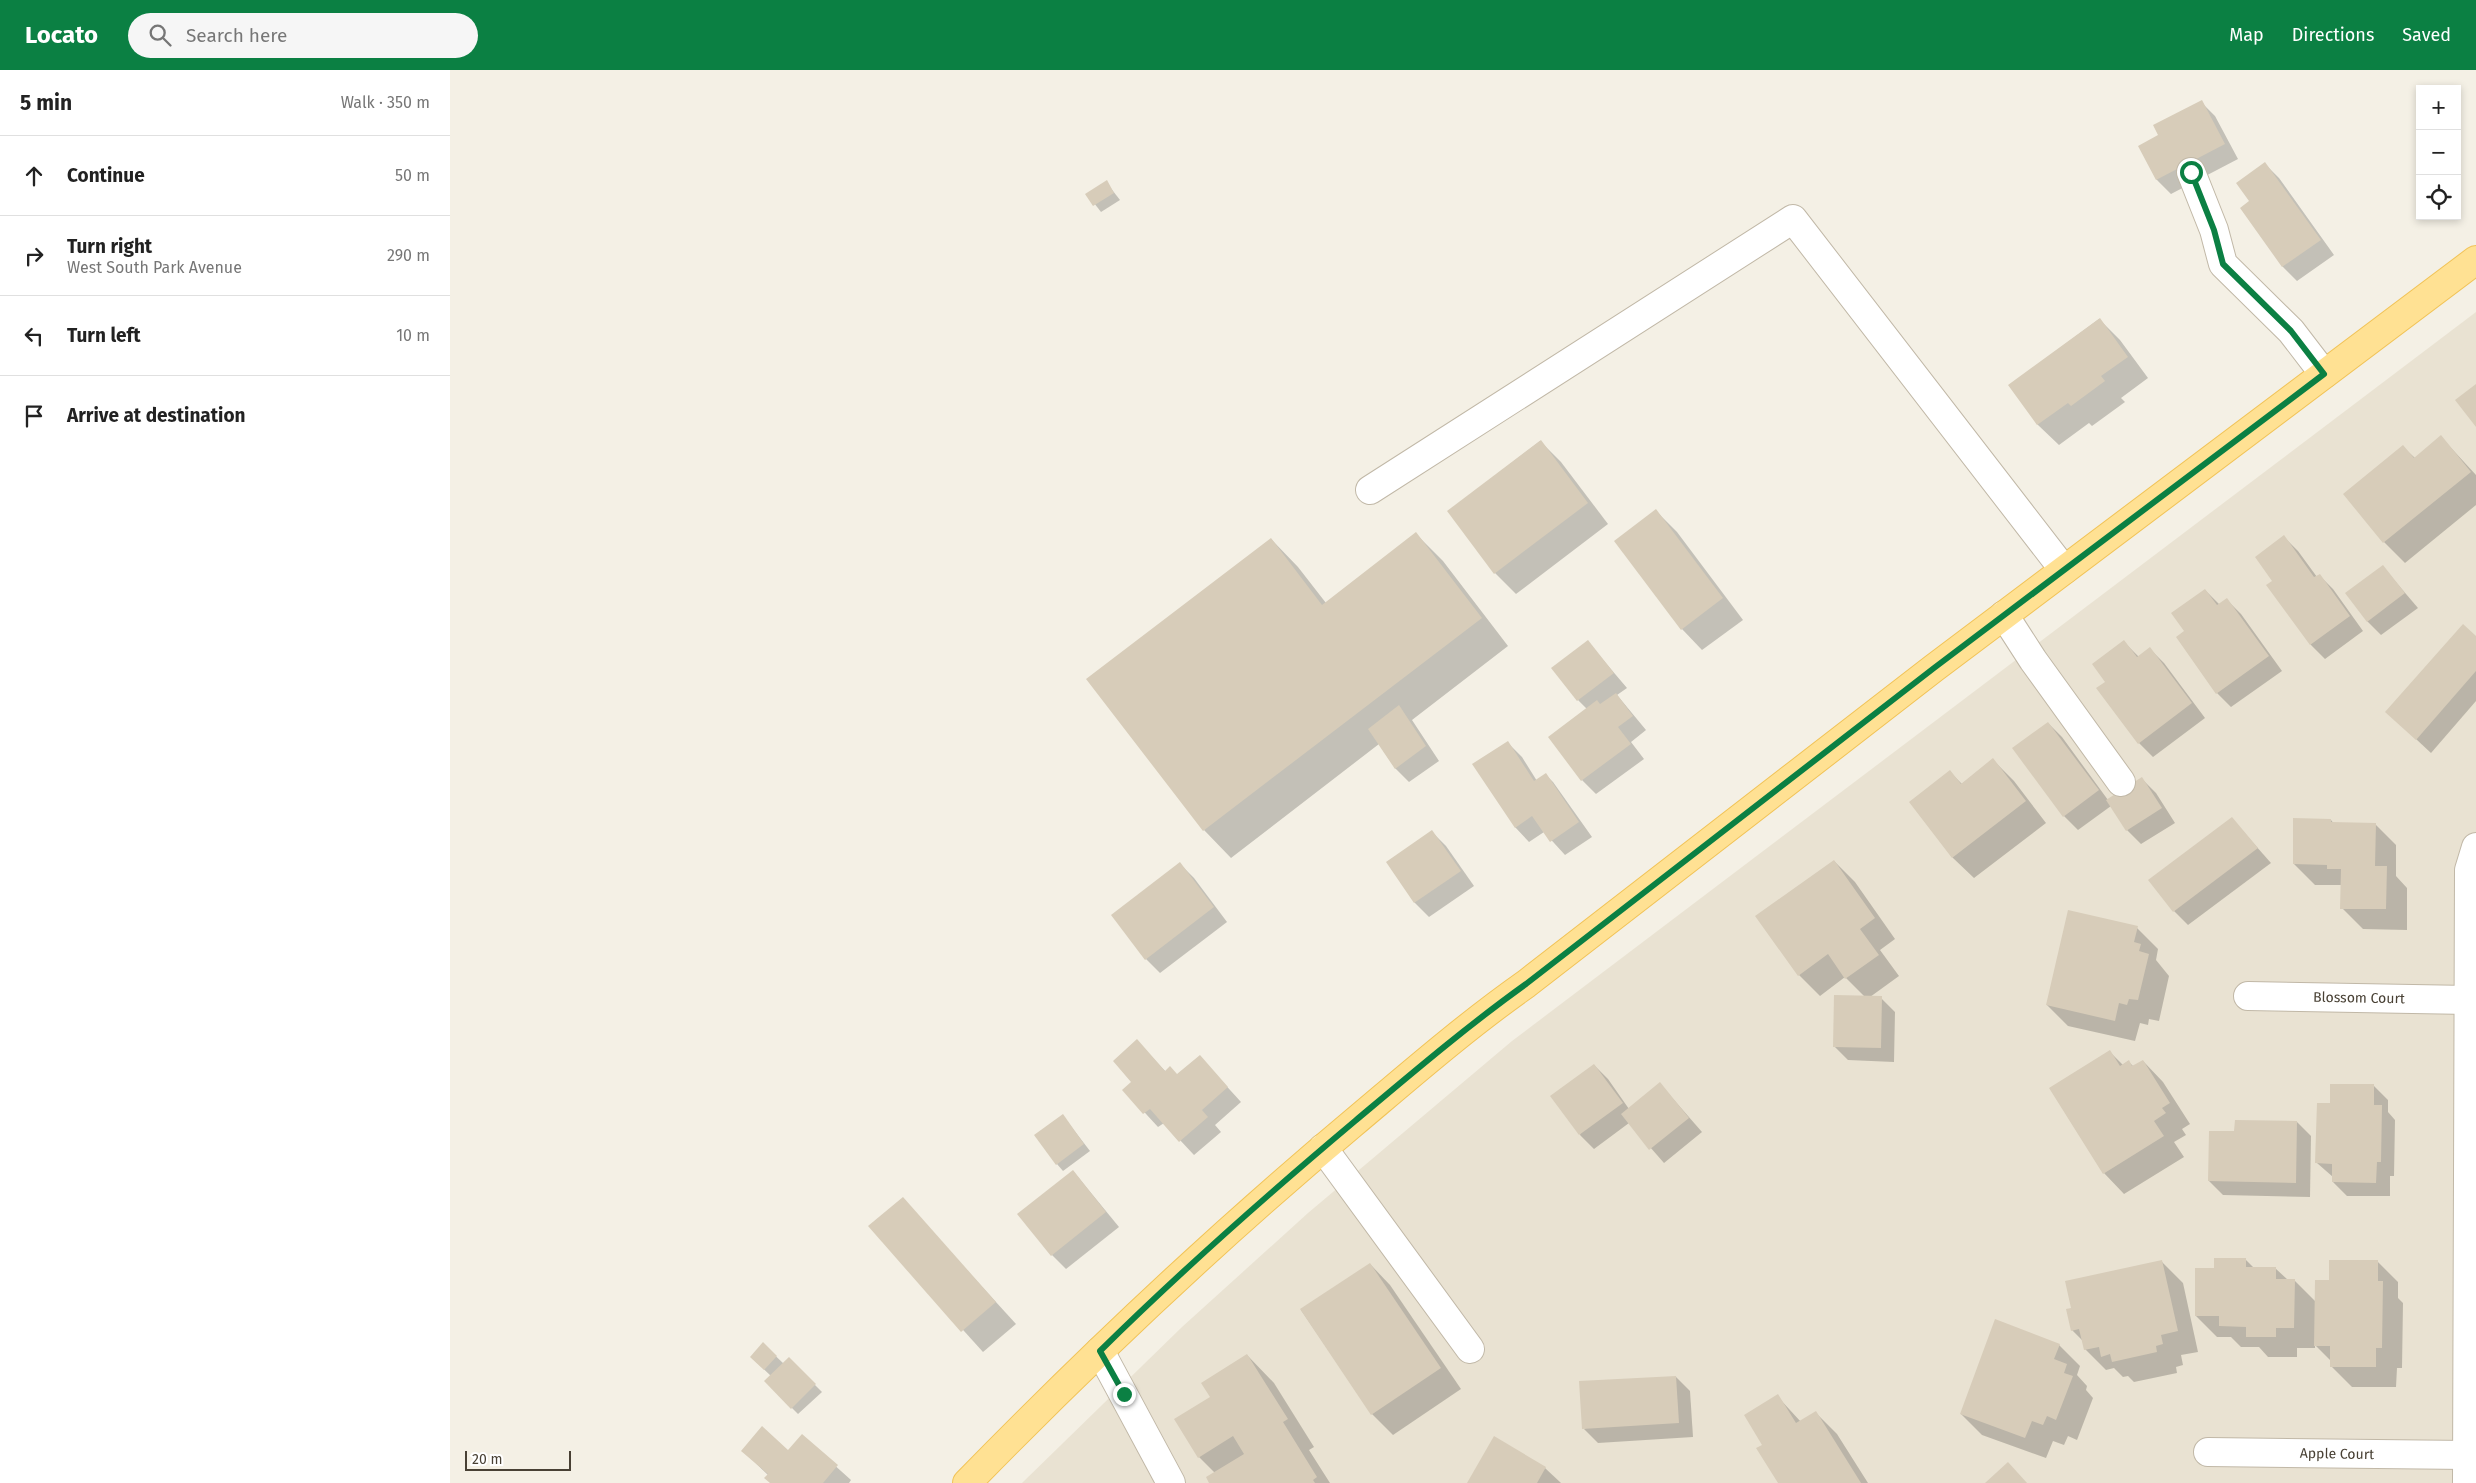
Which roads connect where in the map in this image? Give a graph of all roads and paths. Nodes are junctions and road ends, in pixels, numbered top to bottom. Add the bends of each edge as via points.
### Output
1 (2191, 172) dead end
2 (2476, 260) edge
3 (2324, 374) junction
4 (1370, 490) dead end
5 (2064, 570) junction
6 (2004, 615) junction
7 (2121, 782) dead end
8 (2476, 847) edge
9 (2248, 996) dead end
10 (2469, 1000) junction
11 (1323, 1148) junction
12 (1470, 1349) dead end
13 (1100, 1351) junction
14 (2208, 1452) dead end
15 (2467, 1455) junction
16 (967, 1483) edge
17 (1171, 1483) edge
18 (2467, 1483) edge

1 - 3 street via 2214,230 2223,264 2291,331
2 - 3 main road
3 - 5 main road
4 - 5 street via 1792,219
5 - 6 main road
6 - 7 street via 2032,660
6 - 11 main road via 1471,1023
8 - 10 street via 2469,870
9 - 10 street, Blossom Court
10 - 15 street
11 - 12 street
11 - 13 main road via 1146,1305
13 - 16 main road
13 - 17 street
14 - 15 street, Apple Court
15 - 18 street

